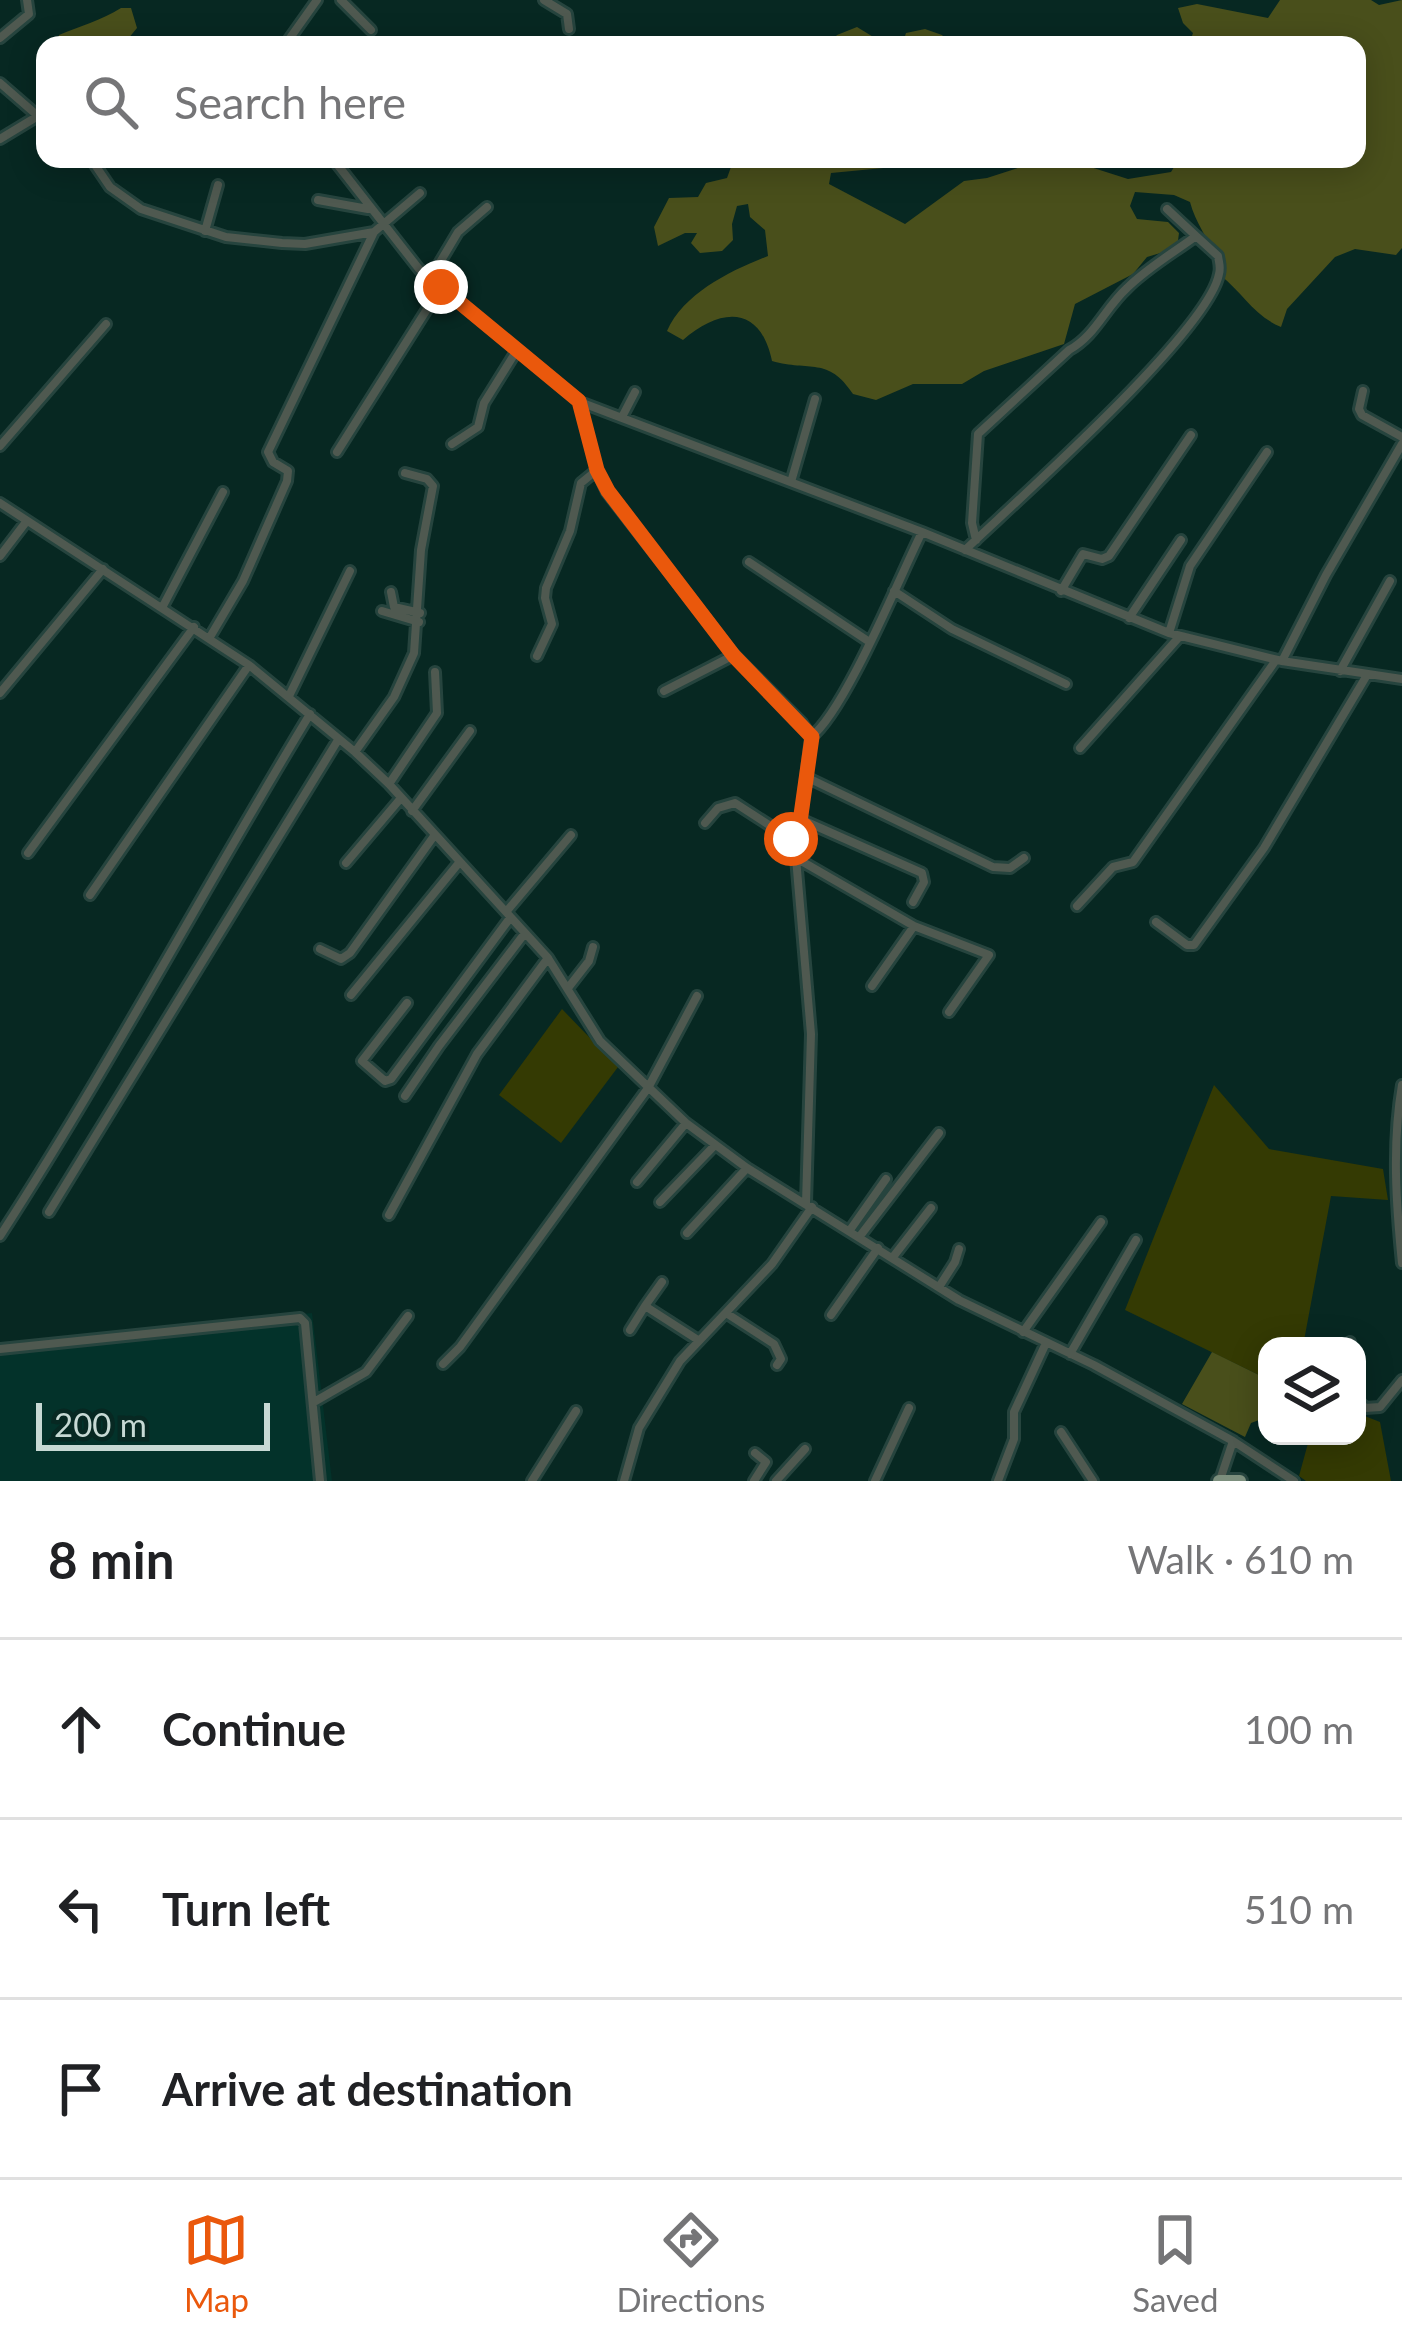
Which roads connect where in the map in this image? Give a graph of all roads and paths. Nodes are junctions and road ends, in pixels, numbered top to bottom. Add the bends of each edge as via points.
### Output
1 (27, 0) edge
2 (317, 0) edge
3 (340, 0) edge
4 (544, 0) edge
5 (569, 29) dead end
6 (371, 30) dead end
7 (291, 36) edge
8 (0, 38) edge
9 (0, 83) edge
10 (36, 114) edge
11 (36, 121) edge
12 (0, 139) edge
13 (97, 168) edge
14 (339, 168) edge
15 (218, 185) dead end
16 (421, 193) dead end
17 (318, 200) dead end
18 (487, 207) dead end
19 (369, 209) junction
20 (1167, 209) dead end
21 (378, 229) junction
22 (205, 230) junction
23 (1196, 236) junction
24 (430, 279) junction
25 (441, 287) junction
26 (106, 324) dead end
27 (517, 350) junction
28 (1364, 391) dead end
29 (635, 392) dead end
30 (815, 399) dead end
31 (579, 401) junction
32 (622, 417) junction
33 (1191, 435) dead end
34 (1402, 441) edge
35 (452, 444) dead end
36 (0, 446) edge
37 (337, 452) dead end
38 (1267, 452) dead end
39 (597, 470) junction
40 (405, 473) dead end
41 (791, 482) junction
42 (224, 492) dead end
43 (0, 503) edge
44 (26, 522) junction
45 (922, 532) junction
46 (976, 540) junction
47 (1181, 540) dead end
48 (965, 550) junction
49 (0, 556) edge
50 (748, 562) dead end
51 (103, 569) junction
52 (350, 571) dead end
53 (1390, 581) dead end
54 (893, 591) junction
55 (1061, 591) junction
56 (391, 592) dead end
57 (164, 606) junction
58 (382, 611) dead end
59 (419, 618) junction
60 (1130, 618) junction
61 (194, 627) junction
62 (1175, 634) junction
63 (210, 638) junction
64 (868, 641) junction
65 (537, 656) dead end
66 (734, 656) junction
67 (1279, 660) junction
68 (249, 665) junction
69 (1340, 671) junction
70 (435, 672) dead end
71 (1366, 675) junction
72 (1402, 679) edge
73 (1066, 684) dead end
74 (664, 691) dead end
75 (0, 693) edge
76 (289, 696) junction
77 (310, 714) junction
78 (470, 731) dead end
79 (812, 737) junction
80 (338, 740) junction
81 (1080, 748) dead end
82 (355, 752) junction
83 (806, 777) junction
84 (388, 784) junction
85 (401, 798) junction
86 (412, 811) junction
87 (800, 819) junction
88 (705, 823) dead end
89 (571, 835) dead end
90 (434, 836) junction
91 (797, 843) junction
92 (28, 853) dead end
93 (796, 858) junction
94 (1024, 858) dead end
95 (346, 863) dead end
96 (458, 863) junction
97 (89, 895) dead end
98 (913, 902) dead end
99 (1077, 906) dead end
100 (508, 915) junction
101 (1156, 922) dead end
102 (914, 926) junction
103 (525, 933) junction
104 (593, 947) dead end
105 (320, 949) dead end
106 (548, 958) junction
107 (872, 986) dead end
108 (568, 988) junction
109 (351, 995) dead end
110 (697, 996) dead end
111 (407, 1003) dead end
112 (949, 1012) dead end
113 (426, 1031) junction
114 (439, 1046) junction
115 (1402, 1084) edge
116 (648, 1088) junction
117 (405, 1096) dead end
118 (686, 1123) junction
119 (939, 1133) dead end
120 (715, 1145) junction
121 (747, 1168) junction
122 (886, 1179) dead end
123 (637, 1182) dead end
124 (660, 1202) dead end
125 (809, 1205) junction
126 (932, 1208) dead end
127 (49, 1212) dead end
128 (389, 1215) dead end
129 (1101, 1222) dead end
130 (850, 1230) junction
131 (687, 1233) dead end
132 (0, 1236) edge
133 (860, 1236) junction
134 (1136, 1240) dead end
135 (878, 1248) junction
136 (958, 1249) dead end
137 (893, 1257) junction
138 (1402, 1263) edge
139 (662, 1282) dead end
140 (939, 1287) junction
141 (645, 1306) junction
142 (726, 1312) junction
143 (831, 1315) dead end
144 (408, 1316) dead end
145 (630, 1330) dead end
146 (1023, 1332) junction
147 (698, 1340) junction
148 (1046, 1342) junction
149 (0, 1349) edge
150 (1070, 1354) junction
151 (443, 1364) dead end
152 (777, 1365) dead end
153 (1402, 1380) edge
154 (314, 1402) junction
155 (909, 1408) dead end
156 (1366, 1408) edge
157 (576, 1412) dead end
158 (1061, 1432) dead end
159 (1233, 1441) junction
160 (805, 1449) dead end
161 (754, 1453) dead end
162 (1229, 1456) junction
163 (1220, 1480) edge
164 (320, 1481) edge
165 (532, 1481) edge
166 (624, 1481) edge
167 (754, 1481) edge
168 (776, 1481) edge
169 (875, 1481) edge
170 (998, 1481) edge
171 (1093, 1481) edge
172 (1239, 1481) edge
173 (1294, 1481) edge

1 - 8 street via 28,14
2 - 7 street
3 - 6 street
4 - 5 street via 566,14
9 - 10 street
11 - 12 street
13 - 22 street via 123,199
14 - 19 street
15 - 22 street
16 - 21 street
17 - 19 street
18 - 24 street via 458,232
19 - 21 street
20 - 23 street
21 - 22 street via 305,244
21 - 24 street
21 - 63 street via 268,452 288,471 287,481
23 - 46 street via 1130,285 1086,339 978,434
23 - 46 street via 1217,256 1220,274 1189,323
24 - 25 street
25 - 27 street
25 - 37 street
26 - 36 street
27 - 31 street
27 - 35 street via 478,427
28 - 34 street via 1362,415
29 - 32 street
30 - 41 street
31 - 32 street
31 - 39 street
32 - 41 street
33 - 55 street via 1109,556 1083,554
34 - 67 street
38 - 62 street via 1190,566
39 - 65 street via 581,483 551,573 545,598 552,624
39 - 66 street
40 - 59 street via 433,486
41 - 45 street
42 - 57 street
43 - 44 street
44 - 49 street
44 - 51 street
45 - 48 street
45 - 54 street
46 - 48 street
47 - 60 street
48 - 55 street
50 - 64 street
51 - 57 street
51 - 75 street
52 - 76 street
53 - 69 street
54 - 64 street
54 - 73 street
55 - 60 street
56 - 59 street via 394,607
57 - 61 street
58 - 59 street
59 - 82 street via 408,672
60 - 62 street
61 - 63 street
61 - 92 street
62 - 67 street
62 - 81 street
63 - 68 street
64 - 79 street
66 - 74 street
66 - 79 street
67 - 69 street
67 - 99 street via 1133,862 1114,867
68 - 76 street
68 - 97 street
69 - 71 street
70 - 84 street via 436,713
71 - 72 street
71 - 101 street via 1264,848 1194,945
76 - 77 street
77 - 80 street
77 - 132 street
78 - 86 street
79 - 83 street
80 - 82 street
80 - 127 street
82 - 84 street
83 - 87 street
83 - 94 street via 993,866 1010,868
84 - 85 street
85 - 86 street
85 - 95 street
86 - 90 street
87 - 91 street
87 - 98 street via 922,873
88 - 91 street via 721,805 735,803
89 - 100 street
90 - 96 street
90 - 105 street via 345,958
91 - 93 street
93 - 102 street
93 - 125 street via 811,1034
96 - 100 street
96 - 109 street
100 - 103 street
100 - 113 street
102 - 107 street
102 - 112 street via 989,955
103 - 106 street
103 - 114 street
104 - 108 street
106 - 108 street
106 - 128 street via 477,1054
108 - 116 street via 600,1041
110 - 116 street
111 - 113 street via 363,1064 388,1081
113 - 114 street
114 - 117 street
115 - 138 street via 1395,1178
116 - 118 street
116 - 151 street
118 - 120 street
118 - 123 street
119 - 133 street
120 - 121 street
120 - 124 street
121 - 125 street
121 - 131 street
122 - 130 street
125 - 130 street
125 - 142 street via 772,1264
126 - 137 street
129 - 146 street
130 - 133 street
133 - 135 street
134 - 150 street
135 - 137 street
135 - 143 street
136 - 140 street
137 - 140 street
139 - 141 street
140 - 146 street
141 - 145 street
141 - 147 street
142 - 147 street
142 - 152 street via 774,1344
144 - 154 street via 366,1372
146 - 148 street
147 - 166 street via 639,1428
148 - 150 street
148 - 170 street via 1014,1412
149 - 154 street via 300,1318
150 - 159 street
153 - 156 street via 1380,1407
154 - 164 street
155 - 169 street
157 - 165 street
158 - 171 street
159 - 162 street
159 - 173 street
160 - 168 street
161 - 167 street via 766,1462
162 - 163 street
162 - 172 street
163 - 172 main road

